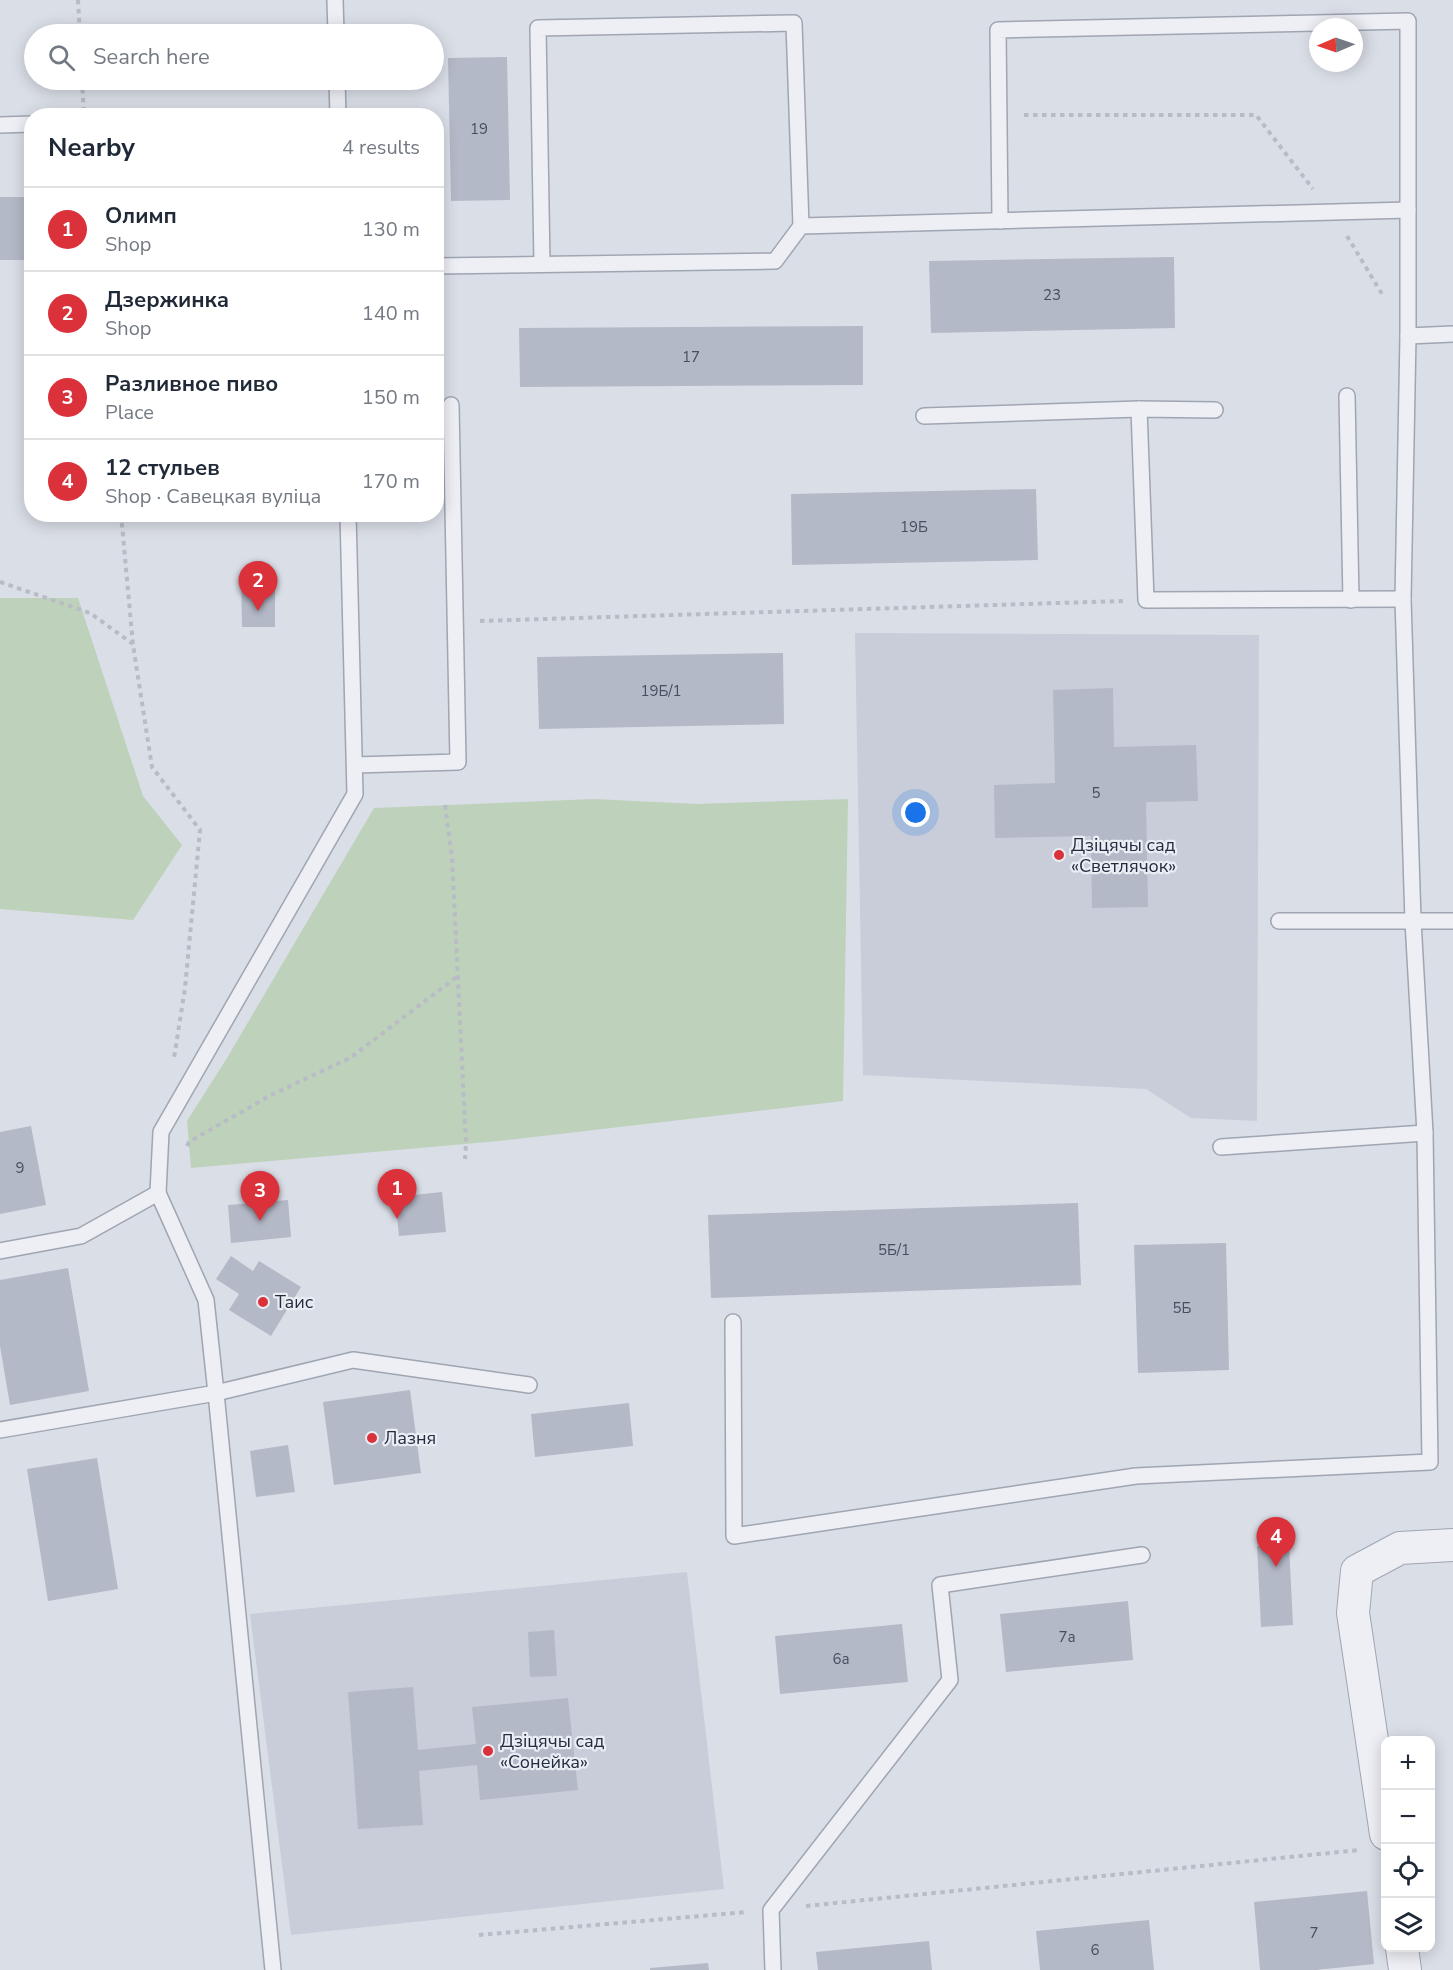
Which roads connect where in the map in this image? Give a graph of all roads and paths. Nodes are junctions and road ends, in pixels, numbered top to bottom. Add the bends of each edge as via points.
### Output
1 (78, 0) edge
2 (335, 0) edge
3 (79, 24) edge
4 (336, 24) edge
5 (83, 90) edge
6 (337, 90) edge
7 (84, 108) edge
8 (338, 108) edge
9 (999, 115) junction
10 (0, 124) edge
11 (24, 124) edge
12 (1408, 210) junction
13 (1332, 212) junction
14 (1000, 221) junction
15 (801, 226) junction
16 (542, 264) junction
17 (444, 266) edge
18 (1453, 334) edge
19 (1408, 336) junction
20 (1347, 396) dead end
21 (451, 405) dead end
22 (1139, 409) junction
23 (1215, 410) dead end
24 (924, 416) dead end
25 (122, 522) edge
26 (348, 522) edge
27 (0, 582) edge
28 (1146, 600) junction
29 (1351, 600) junction
30 (1403, 600) junction
31 (455, 622) junction
32 (133, 645) junction
33 (355, 765) junction
34 (445, 805) dead end
35 (1279, 921) dead end
36 (1413, 921) junction
37 (1453, 921) edge
38 (459, 976) junction
39 (172, 1066) dead end
40 (1425, 1133) junction
41 (1221, 1147) dead end
42 (465, 1159) dead end
43 (158, 1193) junction
44 (0, 1251) edge
45 (733, 1322) dead end
46 (530, 1385) dead end
47 (216, 1393) junction
48 (0, 1430) edge
49 (1453, 1545) edge
50 (1142, 1555) dead end
51 (1374, 1842) edge
52 (771, 1910) junction
53 (479, 1935) dead end
54 (1403, 1952) edge
55 (273, 1970) edge
56 (772, 1970) edge
57 (1405, 1970) edge

1 - 3 path
2 - 4 lane
5 - 7 path
6 - 8 lane
9 - 12 lane via 999,30 1408,21
9 - 13 path via 1256,115
9 - 14 lane
10 - 11 lane
12 - 13 lane
12 - 19 lane
13 - 14 lane
13 - 19 path
14 - 15 lane
15 - 16 lane via 775,261
15 - 16 lane via 794,23 538,28
16 - 17 lane
18 - 19 lane
19 - 30 lane
20 - 29 lane
21 - 31 lane
22 - 23 lane
22 - 24 lane
22 - 28 lane
25 - 32 path
26 - 33 lane
27 - 32 path via 90,613
28 - 29 lane
28 - 31 path
29 - 30 lane
30 - 36 lane
31 - 33 lane via 458,762
32 - 39 path via 152,768 200,830 185,988
33 - 43 lane via 355,794 161,1132
34 - 38 path
35 - 36 lane
36 - 37 lane
36 - 40 lane
38 - 42 path
38 - 43 path via 350,1058 271,1095 189,1142
40 - 41 lane
40 - 45 lane via 1430,1462 1136,1476 734,1536
43 - 44 lane via 81,1236
43 - 47 lane via 206,1300
46 - 47 lane via 353,1360
47 - 48 lane
47 - 55 lane
49 - 51 street via 1400,1548 1357,1571 1353,1613
50 - 52 lane via 940,1585 950,1680
51 - 52 path
52 - 53 path
52 - 56 lane
54 - 57 street

